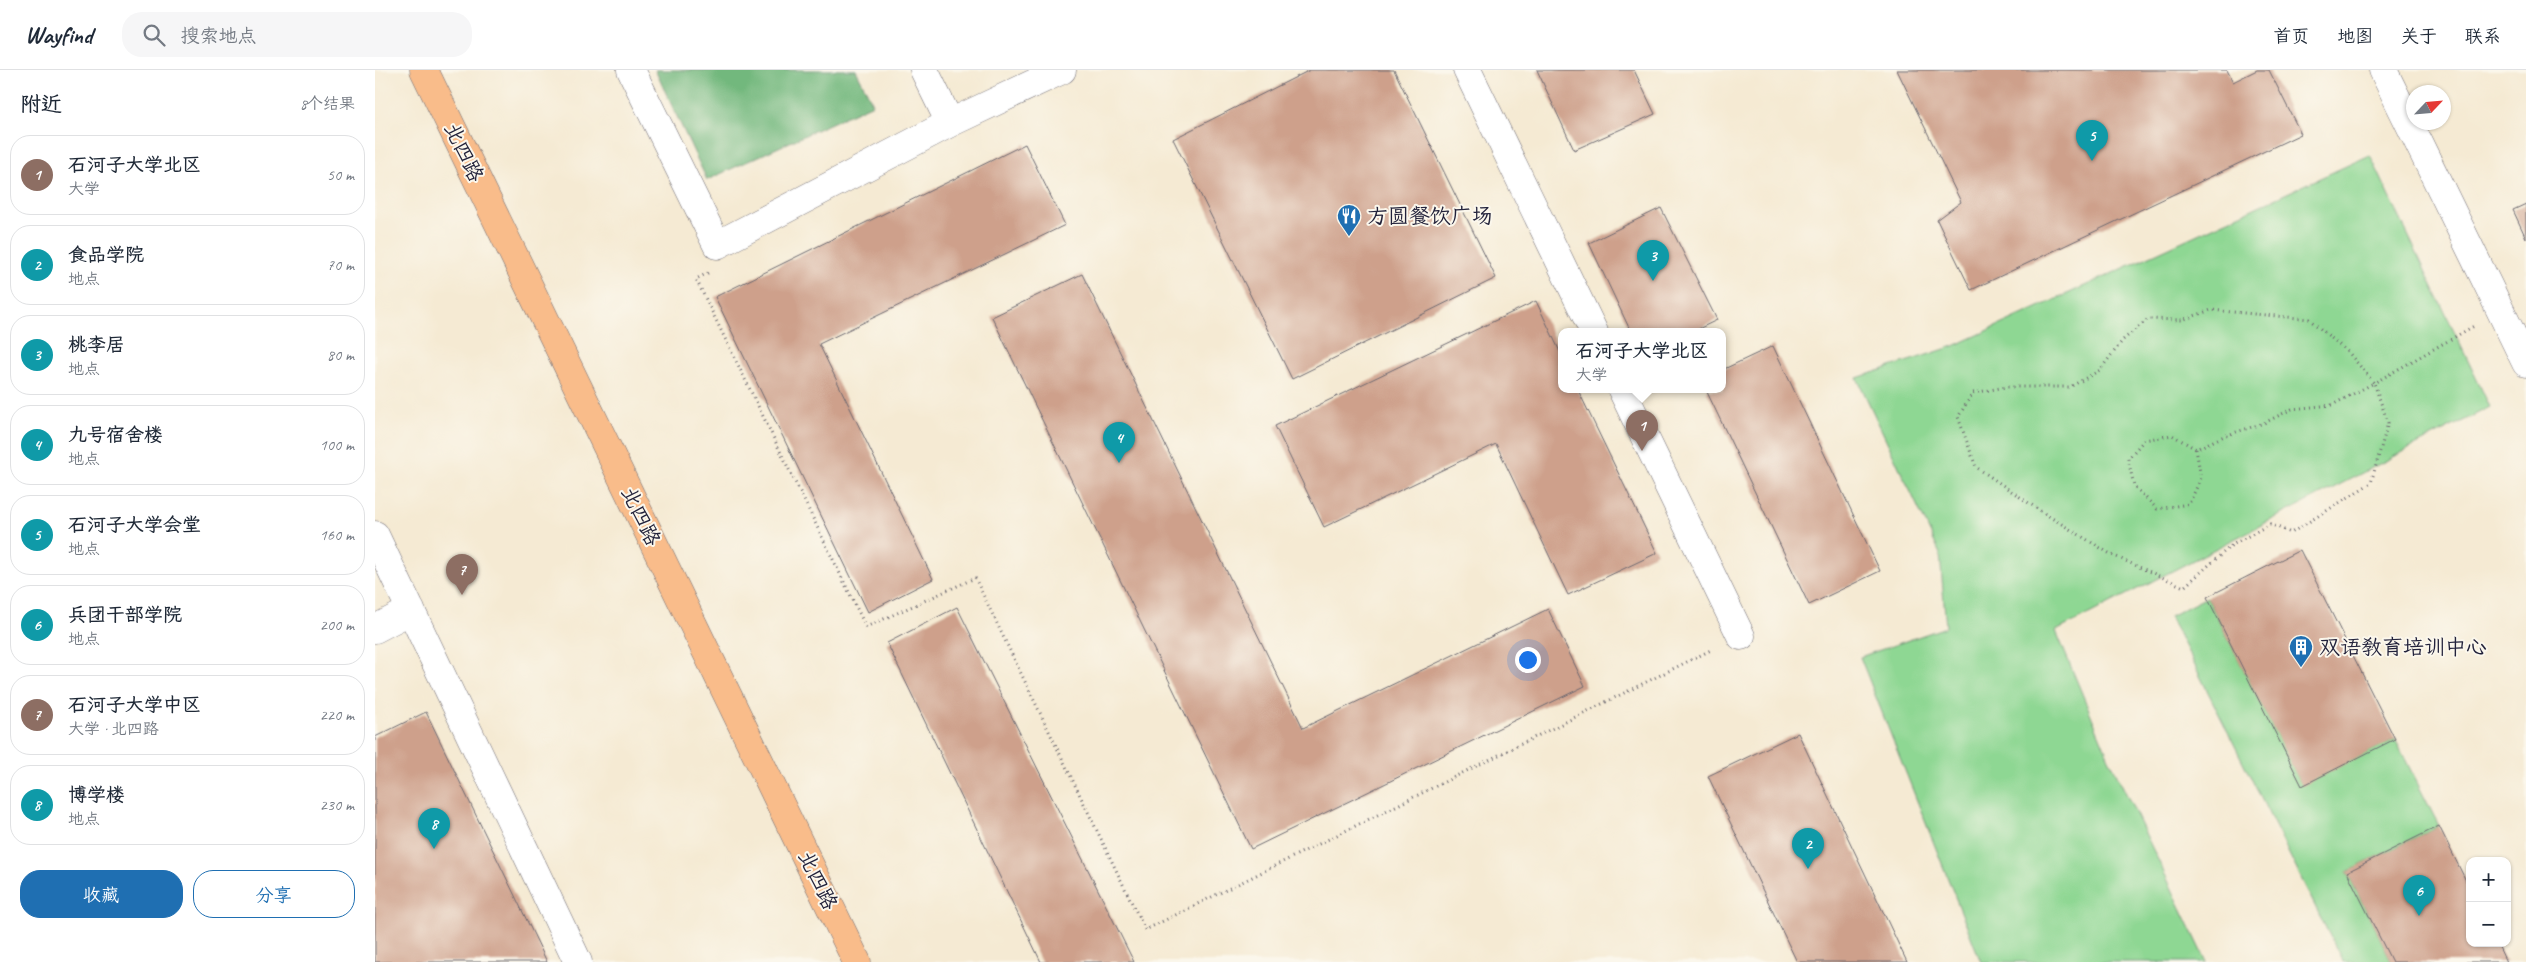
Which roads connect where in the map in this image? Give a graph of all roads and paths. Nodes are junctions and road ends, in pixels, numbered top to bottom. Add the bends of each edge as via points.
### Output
1 (424, 70) edge
2 (631, 70) edge
3 (924, 70) edge
4 (1062, 70) edge
5 (1467, 70) edge
6 (2383, 70) edge
7 (950, 123) junction
8 (717, 245) junction
9 (2501, 311) junction
10 (1592, 328) edge
11 (2526, 363) edge
12 (2375, 383) junction
13 (1623, 393) edge
14 (2196, 449) junction
15 (375, 534) edge
16 (411, 610) junction
17 (375, 629) edge
18 (1741, 636) joint
19 (578, 962) edge
20 (857, 962) edge

1 - 20 main road, 北四路
2 - 8 street
3 - 7 street
4 - 7 street
5 - 10 street
6 - 9 street
7 - 8 street
8 - 18 path via 725,265 696,279 866,628 975,578 1145,930
9 - 11 street
9 - 12 path
12 - 12 path via 2349,353 2309,319 2211,310 2182,320 2148,319 2123,340 2100,370 2070,387 2006,387 1973,392 1958,417 1976,467 2112,555 2183,587 2232,545 2270,524 2291,533 2371,483 2388,423
12 - 14 path via 2332,405 2292,409
13 - 18 street
14 - 14 path via 2172,435 2144,440 2128,459 2134,486 2157,509 2189,504 2201,478
15 - 16 street
16 - 17 street
16 - 19 street

